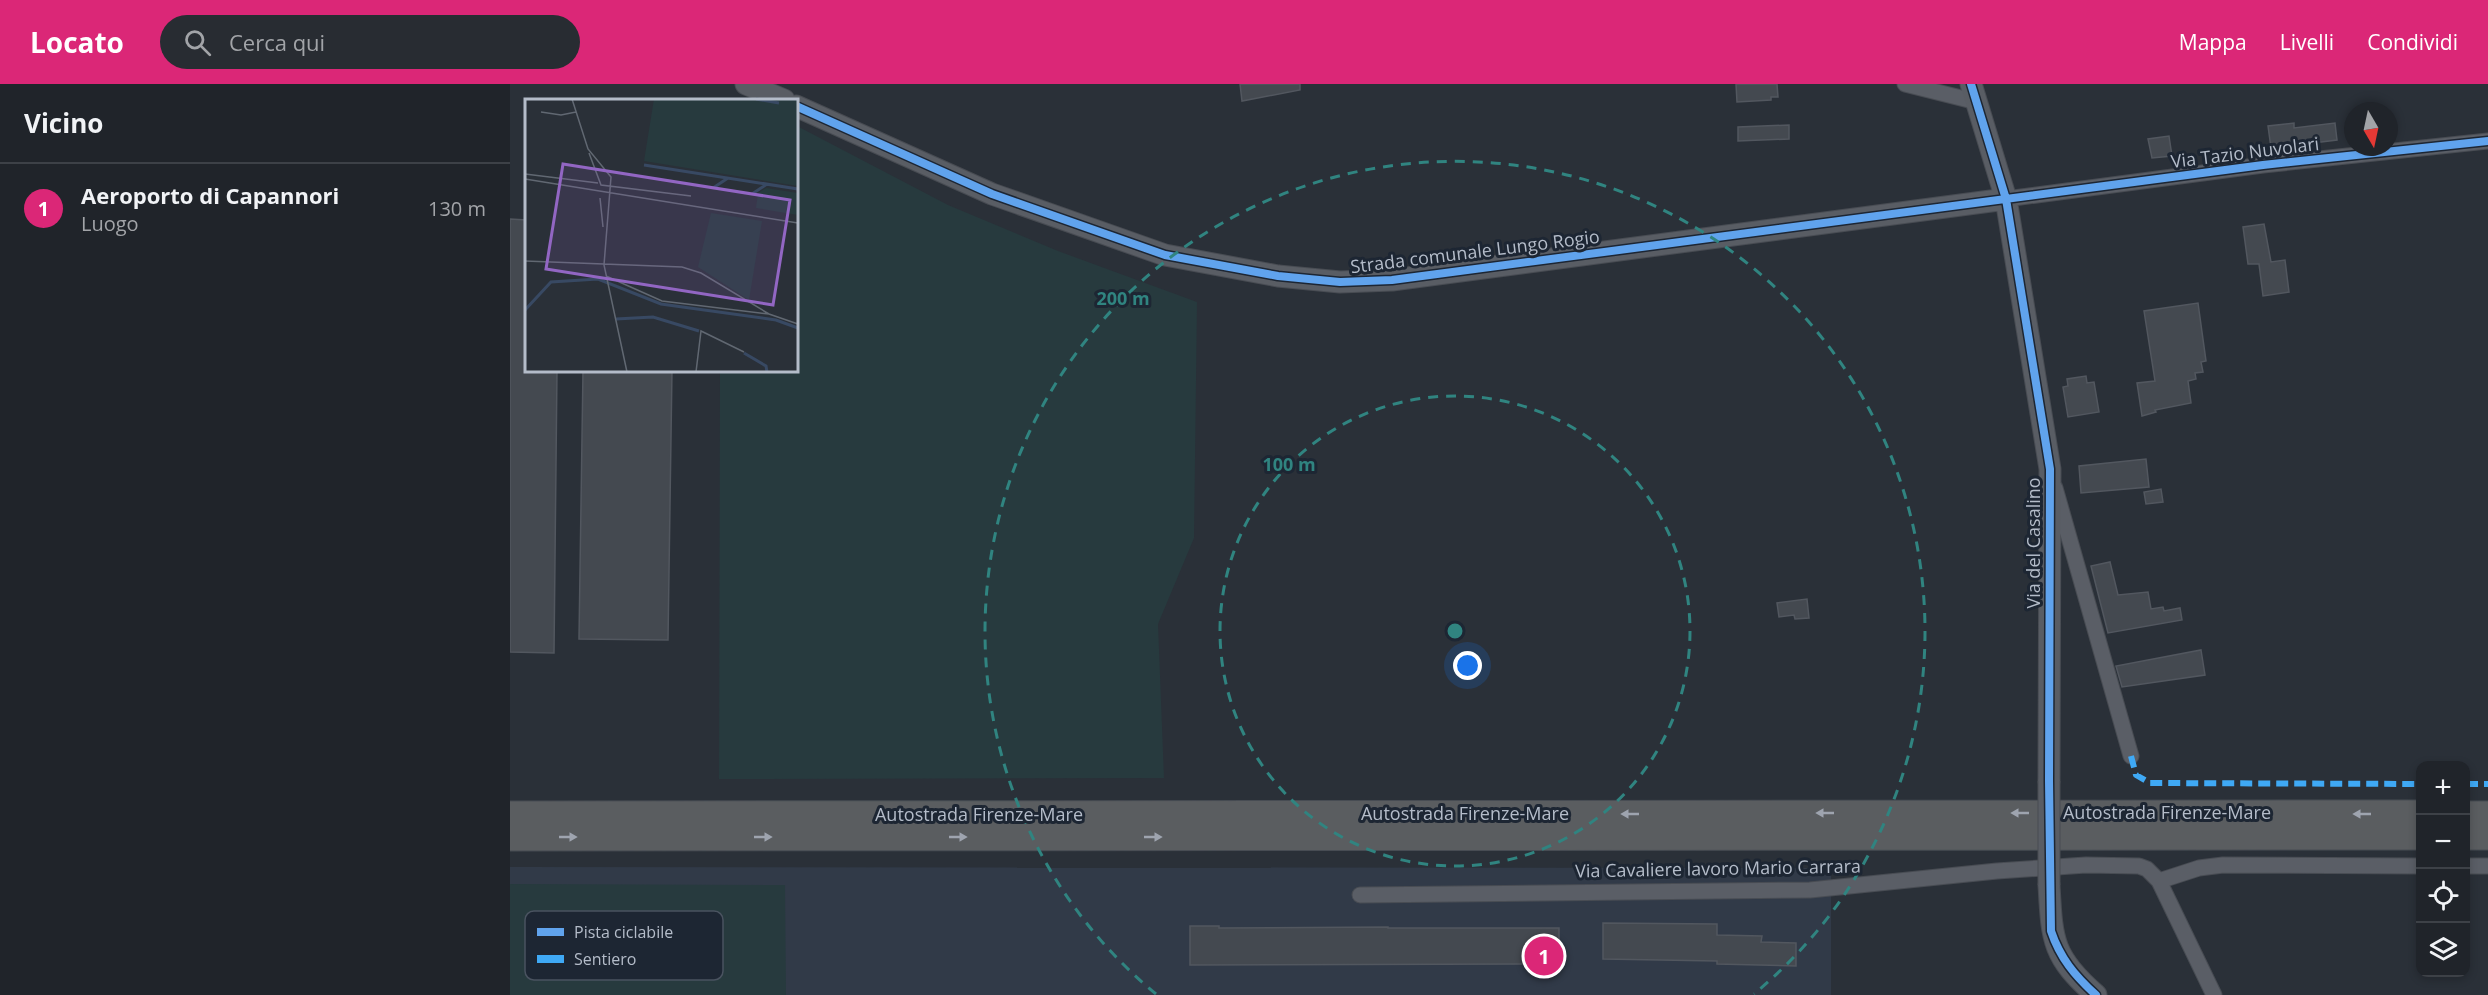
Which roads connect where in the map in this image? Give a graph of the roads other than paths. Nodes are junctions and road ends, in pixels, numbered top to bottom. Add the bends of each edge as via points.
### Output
1 (746, 84) edge
2 (1905, 84) edge
3 (1974, 93) edge
4 (782, 99) edge
5 (798, 107) edge
6 (2488, 141) edge
7 (2006, 199) junction
8 (2050, 469) junction
9 (2131, 756) dead end
10 (2416, 814) edge
11 (2470, 814) edge
12 (510, 815) edge
13 (2488, 815) edge
14 (2416, 836) edge
15 (2470, 836) edge
16 (2488, 836) edge
17 (510, 837) edge
18 (2416, 866) edge
19 (2470, 866) edge
20 (2488, 866) edge
21 (2159, 881) junction
22 (1360, 895) dead end
23 (2096, 995) edge
24 (2214, 995) edge

1 - 4 street
2 - 3 street
3 - 7 street, Via del Casalino
5 - 7 street, Strada comunale Lungo Rogio via 992,194 1165,255 1278,276 1340,282 1392,280
6 - 7 street, Via Tazio Nuvolari via 2263,165
7 - 8 street, Via del Casalino
8 - 9 street
8 - 23 street, Via del Casalino, bridge via 2051,931 2058,952 2078,980
10 -> 12 highway, Autostrada Firenze-Mare
11 - 13 highway
17 -> 14 highway, Autostrada Firenze-Mare
15 - 16 highway
18 - 21 street via 2223,865
19 - 20 street
21 - 22 street, Via Cavaliere lavoro Mario Carrara via 2139,866 2085,865 1821,889
21 - 24 street

